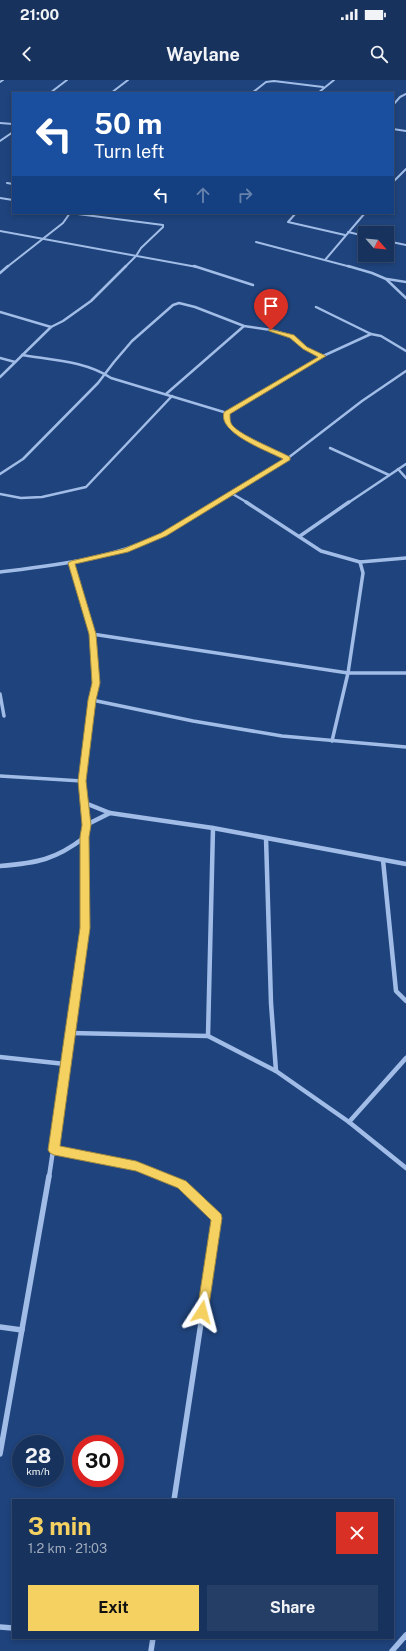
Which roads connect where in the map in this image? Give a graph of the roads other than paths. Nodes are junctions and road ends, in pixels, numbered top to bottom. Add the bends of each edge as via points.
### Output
1 (3, 80) edge
2 (67, 80) edge
3 (128, 80) edge
4 (334, 80) edge
5 (270, 81) edge
6 (0, 82) edge
7 (324, 87) junction
8 (51, 92) edge
9 (113, 92) edge
10 (253, 92) edge
11 (319, 92) edge
12 (406, 94) edge
13 (394, 104) edge
14 (0, 123) edge
15 (12, 124) edge
16 (394, 129) edge
17 (406, 131) edge
18 (12, 133) edge
19 (0, 141) edge
20 (406, 169) edge
21 (394, 181) edge
22 (8, 183) dead end
23 (12, 184) edge
24 (0, 198) edge
25 (12, 200) edge
26 (69, 214) edge
27 (86, 214) edge
28 (295, 214) edge
29 (364, 214) edge
30 (0, 231) edge
31 (348, 232) junction
32 (358, 234) edge
33 (345, 235) junction
34 (44, 238) junction
35 (256, 242) dead end
36 (394, 242) edge
37 (406, 245) edge
38 (136, 256) junction
39 (325, 260) junction
40 (0, 273) edge
41 (386, 279) junction
42 (406, 282) edge
43 (253, 285) dead end
44 (406, 298) edge
45 (316, 307) dead end
46 (0, 312) edge
47 (244, 326) junction
48 (52, 327) junction
49 (371, 334) junction
50 (406, 351) edge
51 (22, 355) junction
52 (322, 356) junction
53 (0, 358) edge
54 (15, 362) junction
55 (406, 371) edge
56 (104, 372) junction
57 (0, 376) edge
58 (166, 394) junction
59 (172, 396) junction
60 (227, 414) junction
61 (330, 448) dead end
62 (288, 458) junction
63 (406, 464) edge
64 (398, 469) junction
65 (0, 474) edge
66 (389, 475) junction
67 (406, 478) edge
68 (231, 493) junction
69 (0, 494) edge
70 (300, 536) junction
71 (406, 558) edge
72 (360, 562) junction
73 (71, 563) junction
74 (0, 572) edge
75 (92, 634) junction
76 (348, 673) junction
77 (406, 673) edge
78 (0, 694) edge
79 (92, 700) junction
80 (4, 716) dead end
81 (332, 741) junction
82 (406, 747) edge
83 (0, 776) edge
84 (82, 781) junction
85 (85, 803) junction
86 (110, 813) junction
87 (86, 825) junction
88 (213, 828) junction
89 (84, 837) junction
90 (266, 838) junction
91 (383, 860) junction
92 (406, 864) edge
93 (0, 866) edge
94 (406, 1001) edge
95 (71, 1034) junction
96 (208, 1036) junction
97 (0, 1057) edge
98 (406, 1058) edge
99 (65, 1064) junction
100 (276, 1071) junction
101 (349, 1122) junction
102 (54, 1150) junction
103 (406, 1168) edge
104 (0, 1327) edge
105 (22, 1330) junction
106 (0, 1454) edge
107 (174, 1499) edge
108 (0, 1627) edge
109 (12, 1628) edge
110 (406, 1635) edge
111 (153, 1639) edge
112 (151, 1651) edge
113 (392, 1651) edge

1 - 6 street
2 - 8 street
3 - 9 street
4 - 7 street
5 - 7 street
5 - 10 street
7 - 11 street
12 - 13 street
14 - 15 street
16 - 17 street
18 - 19 street
20 - 21 street
22 - 23 street
24 - 25 street
26 - 34 street via 63,223
27 - 38 street via 163,224 161,231 141,248
28 - 33 street via 288,222
29 - 31 street
30 - 34 street
31 - 32 street
31 - 33 street
33 - 39 street
34 - 38 street
34 - 40 street
35 - 39 street
36 - 37 street
38 - 43 street via 197,267
38 - 48 street via 91,301 64,322
39 - 41 street
41 - 42 street
41 - 44 street
45 - 49 street
46 - 48 street
47 - 52 street via 292,336 305,348
47 - 56 street via 196,307 172,304
47 - 58 street
48 - 51 street
49 - 50 street via 381,336
49 - 52 street
51 - 54 street
51 - 56 street via 63,361
52 - 60 street
53 - 54 street
54 - 57 street
55 - 62 street
56 - 58 street via 111,378
56 - 65 street via 98,383 22,459
58 - 59 street
59 - 60 street
59 - 69 street via 86,486 42,497 21,498
60 - 62 street via 226,420 235,430
61 - 66 street
62 - 68 street
63 - 64 street
64 - 66 street
64 - 67 street
66 - 70 street
68 - 70 street
68 - 73 street via 183,524 144,544
70 - 72 street via 321,551
71 - 72 street
72 - 76 street via 363,573
73 - 74 street
73 - 75 street
75 - 76 street
75 - 79 street via 96,683
76 - 77 street
76 - 81 street
78 - 80 street
79 - 81 street via 200,722 282,736
79 - 84 street
81 - 82 street
83 - 84 street
84 - 85 street
85 - 86 street
85 - 87 street
86 - 87 street
86 - 88 street
87 - 89 street
88 - 90 street
88 - 96 street
89 - 93 street via 70,849 50,859 31,864
89 - 95 street via 85,928
90 - 91 street
90 - 100 street via 271,1003
91 - 92 street
91 - 94 street via 396,991
95 - 96 street
95 - 99 street
96 - 100 street
97 - 99 street
98 - 101 street
99 - 102 street
100 - 101 street
101 - 103 street
102 - 105 street
102 - 107 street via 136,1166 182,1185 217,1218
104 - 105 street
105 - 106 street
108 - 109 street
110 - 113 street
111 - 112 street

